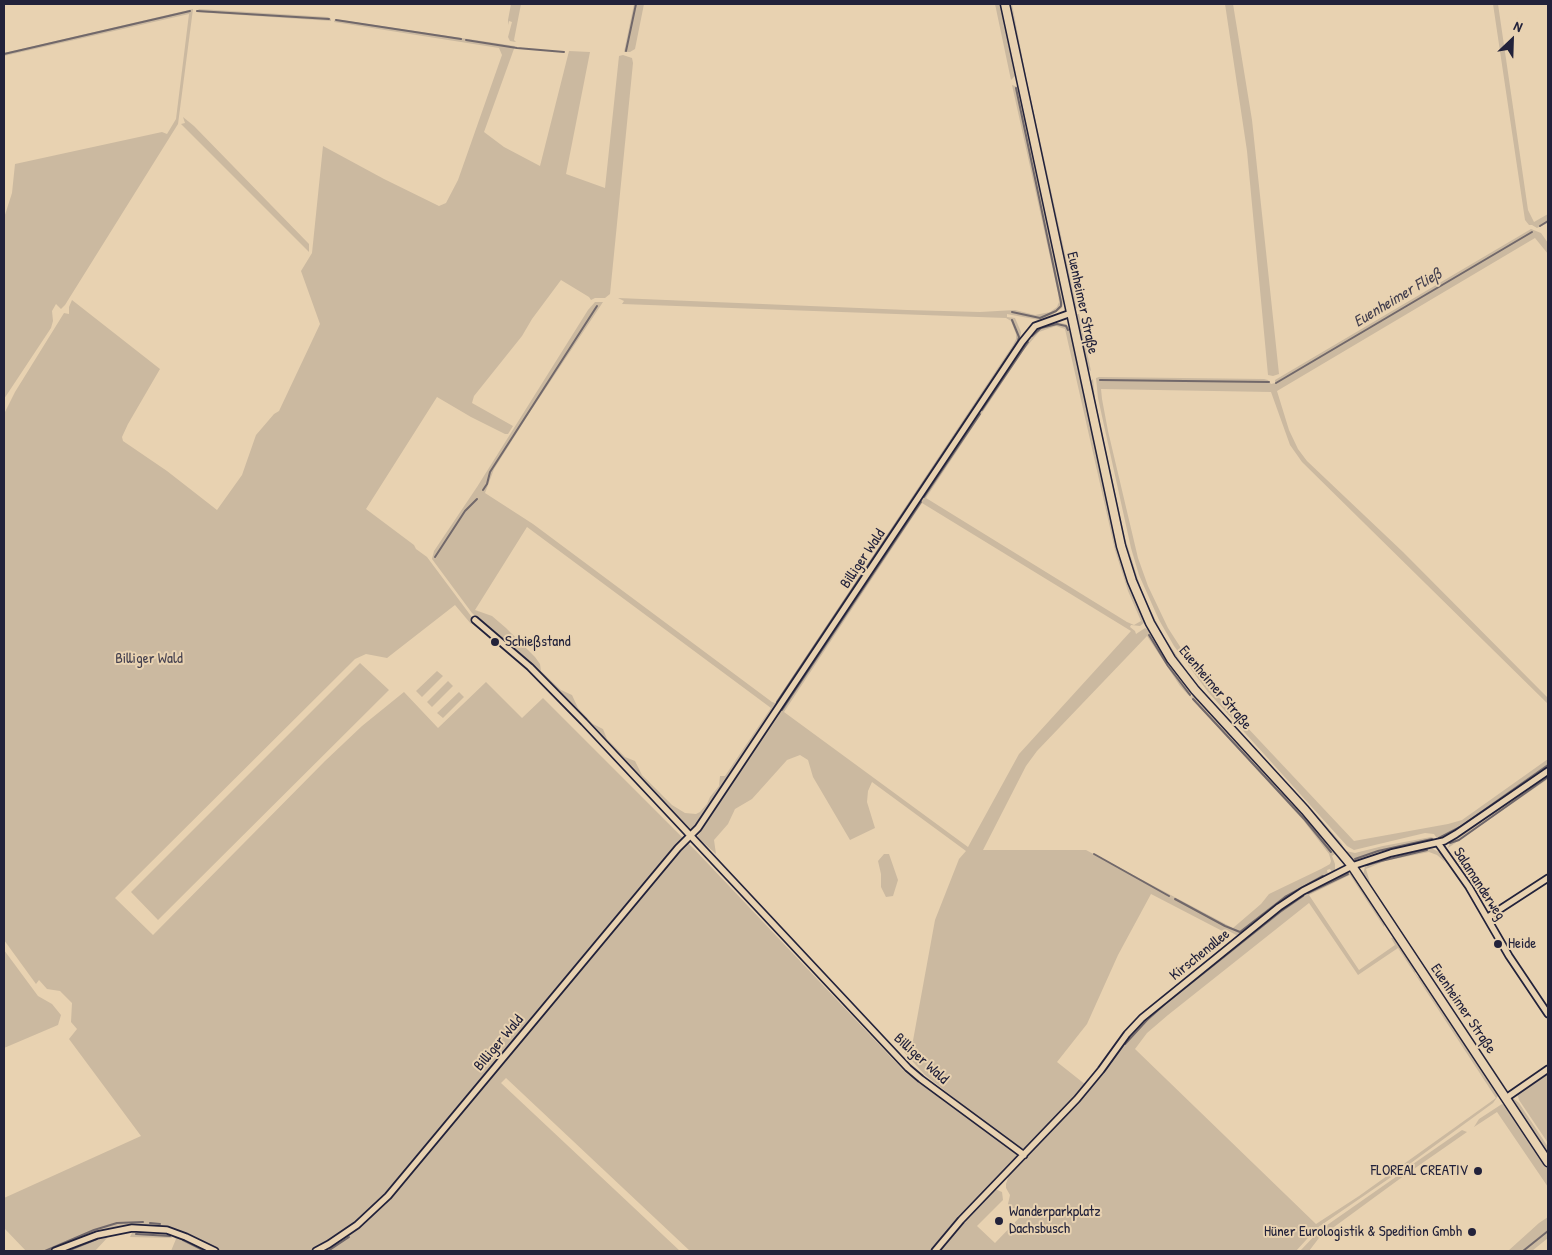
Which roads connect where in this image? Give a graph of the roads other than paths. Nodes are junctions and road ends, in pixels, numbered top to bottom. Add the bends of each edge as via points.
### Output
1 (1005, 4) edge
2 (1070, 313) junction
3 (475, 620) dead end
4 (1548, 771) edge
5 (690, 836) junction
6 (1438, 843) junction
7 (1352, 866) junction
8 (1548, 878) edge
9 (1488, 917) junction
10 (1548, 1014) edge
11 (1548, 1069) edge
12 (1506, 1098) junction
13 (1024, 1155) junction
14 (1548, 1162) edge
15 (55, 1251) edge
16 (215, 1251) edge
17 (316, 1251) edge
18 (936, 1251) edge

1 - 2 main road, Euenheimer Straße
2 - 5 street, Billiger Wald via 1035,326 1028,334
2 - 7 main road, Euenheimer Straße via 1121,546 1150,623 1194,690
3 - 5 street, Billiger Wald via 530,668 584,722
4 - 6 street, Kirschenallee
5 - 13 street, Billiger Wald via 908,1068
5 - 17 street, Billiger Wald via 388,1196 350,1230
6 - 7 street, Kirschenallee
6 - 9 street, Salamanderweg
7 - 12 main road, Euenheimer Straße
7 - 13 street, Kirschenallee via 1286,902 1142,1018 1091,1082
8 - 9 street
9 - 10 street, Salamanderweg via 1509,956
11 - 12 street
12 - 14 main road, Euenheimer Straße
13 - 18 street, Kirschenallee via 961,1220
15 - 16 street via 97,1234 132,1228 167,1230

